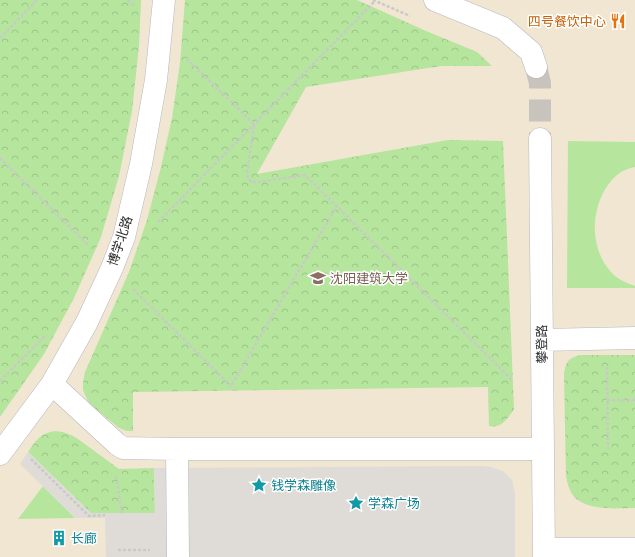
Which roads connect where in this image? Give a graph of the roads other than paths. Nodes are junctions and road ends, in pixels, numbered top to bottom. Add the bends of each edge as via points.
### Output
1 (164, 0) edge
2 (435, 0) edge
3 (536, 67) tunnel mouth
4 (540, 139) tunnel mouth
5 (635, 338) edge
6 (542, 340) junction
7 (52, 384) junction
8 (6, 447) edge
9 (177, 449) junction
10 (543, 449) junction
11 (635, 549) edge
12 (544, 553) edge
13 (178, 557) edge

1 - 7 lane, 博学北路 via 156,80 124,237 87,322
2 - 3 lane via 503,28 531,52
4 - 6 lane, 攀登路
5 - 6 lane
6 - 10 lane, 攀登路
7 - 8 lane, 博学北路
7 - 9 lane via 123,448
9 - 10 lane
9 - 13 lane
10 - 12 lane, 攀登路
11 - 12 lane

